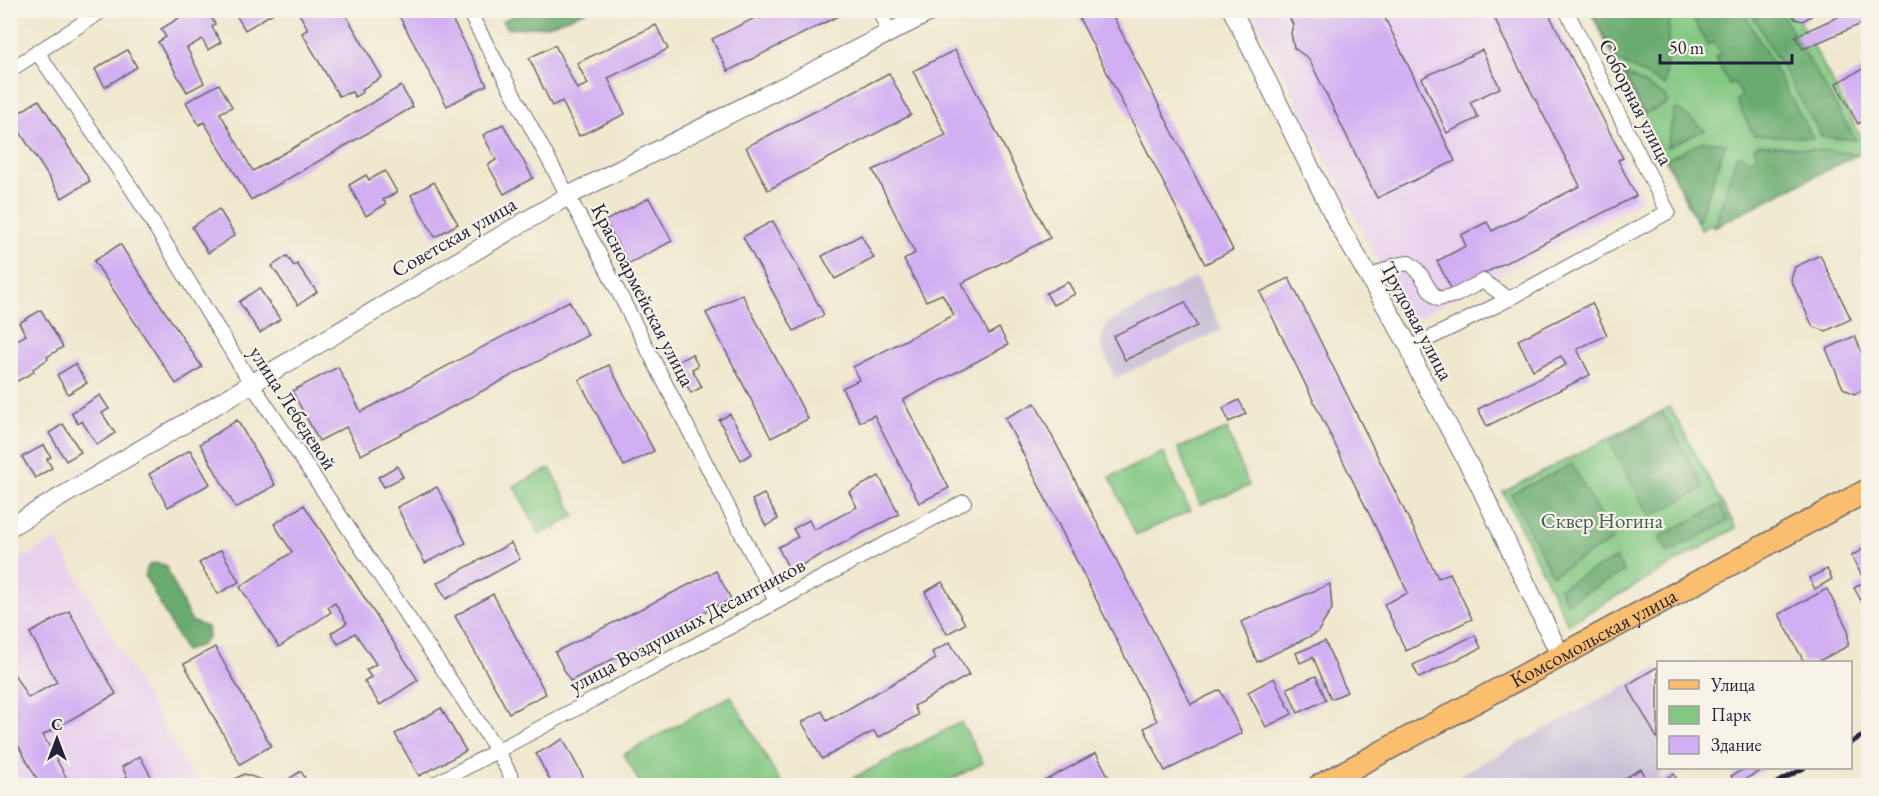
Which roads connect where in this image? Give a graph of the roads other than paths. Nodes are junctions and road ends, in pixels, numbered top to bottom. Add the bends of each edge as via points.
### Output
1 (103, 10) edge
2 (468, 10) edge
3 (879, 10) edge
4 (934, 10) edge
5 (1232, 10) edge
6 (1566, 10) edge
7 (890, 32) junction
8 (36, 52) junction
9 (10, 70) edge
10 (568, 196) junction
11 (1368, 278) junction
12 (1509, 299) junction
13 (1410, 348) junction
14 (251, 383) junction
15 (1869, 490) edge
16 (964, 502) dead end
17 (10, 527) edge
18 (776, 601) junction
19 (1560, 655) junction
20 (497, 750) junction
21 (431, 786) edge
22 (516, 786) edge
23 (1319, 786) edge

1 - 8 street
2 - 10 street, Красноармейская улица
3 - 7 street
4 - 7 street, Советская улица
5 - 11 street, Трудовая улица
6 - 12 street, Соборная улица via 1668,212
7 - 10 street, Советская улица
8 - 9 street
8 - 14 street, улица Лебедевой via 132,189
10 - 14 street, Советская улица
10 - 18 street, Красноармейская улица
11 - 12 street via 1396,265 1409,264 1422,274 1438,299 1483,281
11 - 13 street, Трудовая улица
12 - 13 street
13 - 19 street, Трудовая улица
14 - 17 street, Советская улица
14 - 20 street, улица Лебедевой
15 - 19 main road, Комсомольская улица
16 - 18 street, улица Воздушных Десантников
18 - 20 street, улица Воздушных Десантников
19 - 23 main road, Комсомольская улица
20 - 21 street, улица Воздушных Десантников
20 - 22 street, улица Лебедевой

